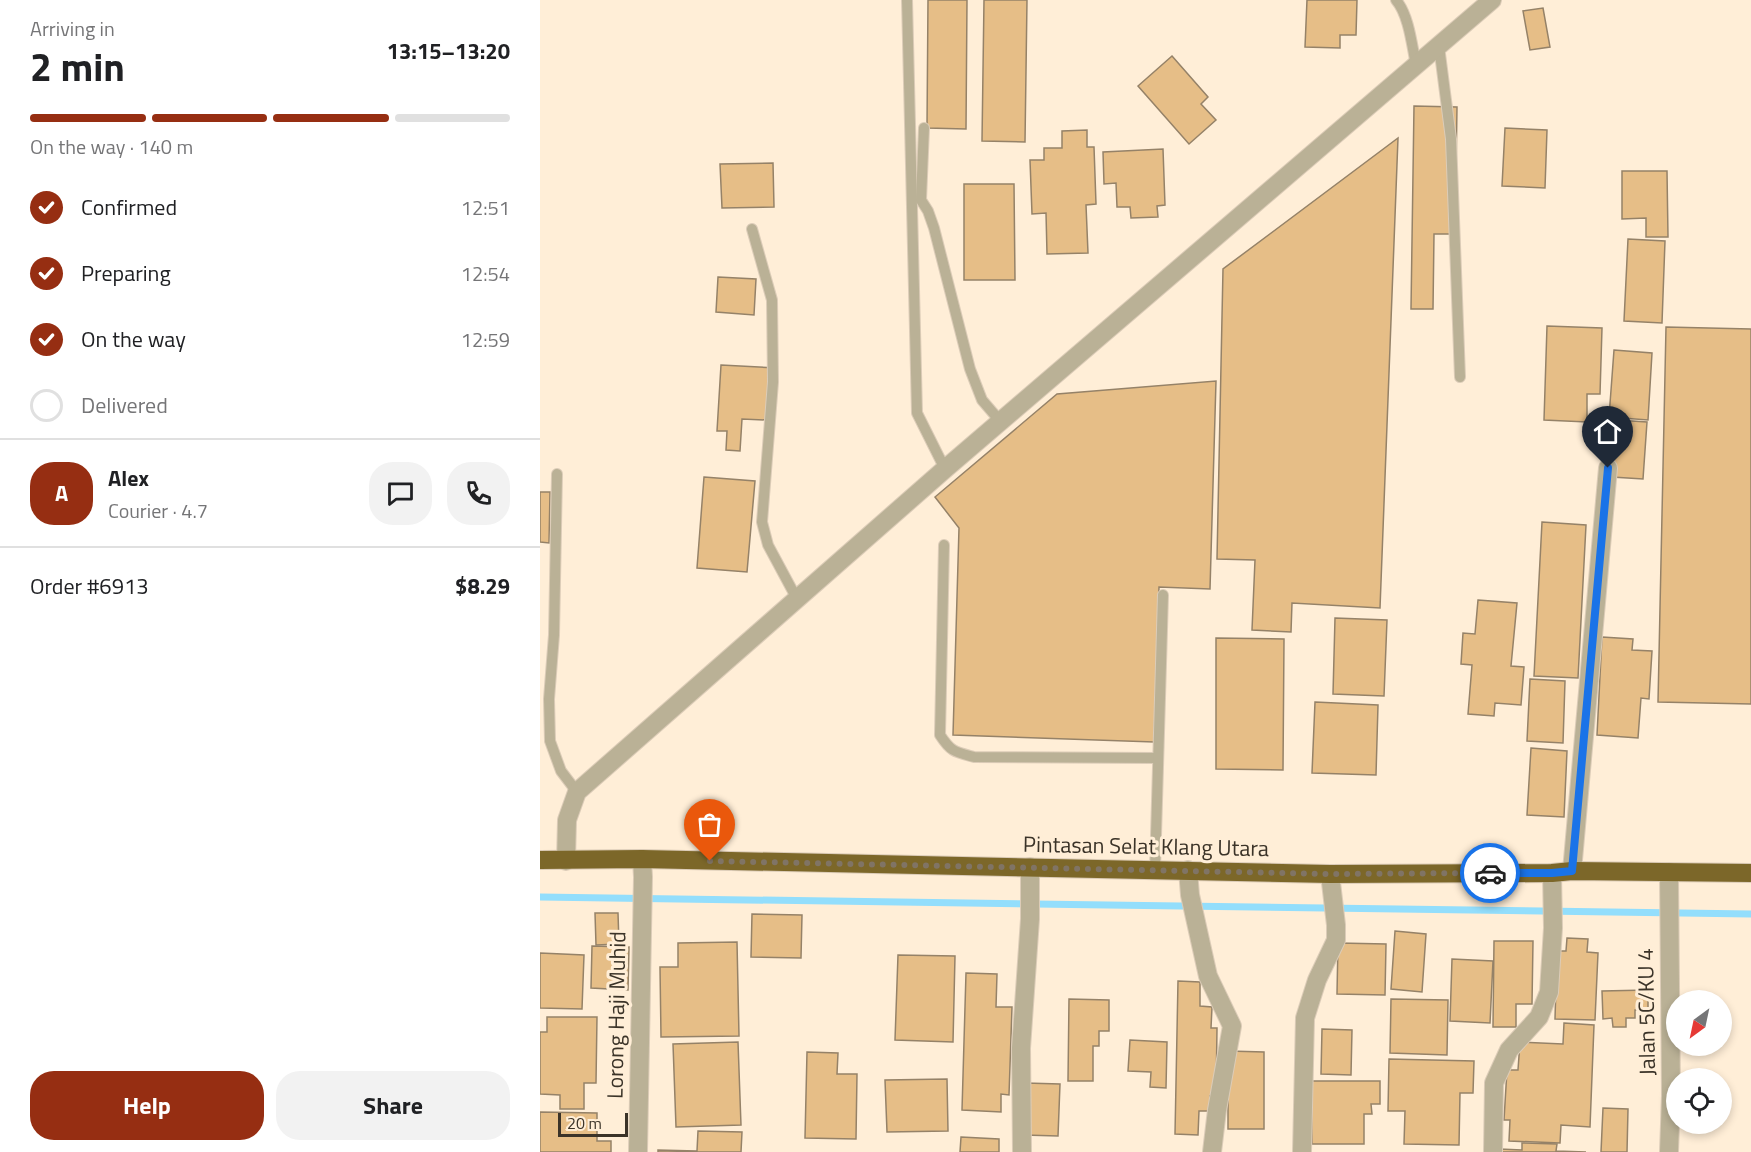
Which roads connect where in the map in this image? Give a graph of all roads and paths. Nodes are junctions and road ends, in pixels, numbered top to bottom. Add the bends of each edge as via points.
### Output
1 (907, 0) edge
2 (1396, 0) edge
3 (1492, 0) edge
4 (1439, 46) junction
5 (1416, 65) junction
6 (924, 128) dead end
7 (752, 229) dead end
8 (1461, 376) dead end
9 (997, 418) junction
10 (1608, 468) dead end
11 (945, 469) junction
12 (557, 474) dead end
13 (944, 545) dead end
14 (1163, 595) dead end
15 (796, 599) junction
16 (1158, 758) junction
17 (577, 792) junction
18 (540, 860) edge
19 (566, 861) junction
20 (1030, 867) junction
21 (643, 868) junction
22 (1155, 870) junction
23 (1188, 870) junction
24 (1572, 871) junction
25 (1669, 872) junction
26 (1552, 873) junction
27 (1751, 873) edge
28 (1331, 882) junction
29 (638, 1152) edge
30 (1022, 1152) edge
31 (1212, 1152) edge
32 (1302, 1152) edge
33 (1493, 1152) edge
34 (1669, 1152) edge

1 - 11 lane via 917,413
2 - 5 lane via 1405,16
3 - 4 street
4 - 5 street
4 - 8 lane via 1451,139
5 - 9 street
6 - 9 lane via 921,200 934,228 970,369 982,400
7 - 15 lane via 772,300 773,382 762,522 768,545
9 - 11 street
10 - 24 street
11 - 15 street
12 - 17 lane via 550,741 561,771
13 - 16 lane via 940,735 949,748 974,757
14 - 16 lane
15 - 17 street
16 - 22 lane
17 - 19 street via 567,820
18 - 19 highway, Pintasan Selat Klang Utara
19 - 21 highway, Pintasan Selat Klang Utara
20 - 21 highway, Pintasan Selat Klang Utara
20 - 22 highway, Pintasan Selat Klang Utara
20 - 30 street via 1021,1048
21 - 29 street, Lorong Haji Muhid
22 - 23 highway, Pintasan Selat Klang Utara
23 - 28 highway, Pintasan Selat Klang Utara
23 - 31 street via 1208,976 1232,1026
24 - 25 highway, Pintasan Selat Klang Utara
24 - 26 highway, Pintasan Selat Klang Utara
25 - 27 highway, Pintasan Selat Klang Utara
25 - 34 street, Jalan 5C/KU 4
26 - 28 highway, Pintasan Selat Klang Utara
26 - 33 street via 1549,992 1539,1017 1509,1050 1494,1083
28 - 32 street via 1336,940 1305,1018

